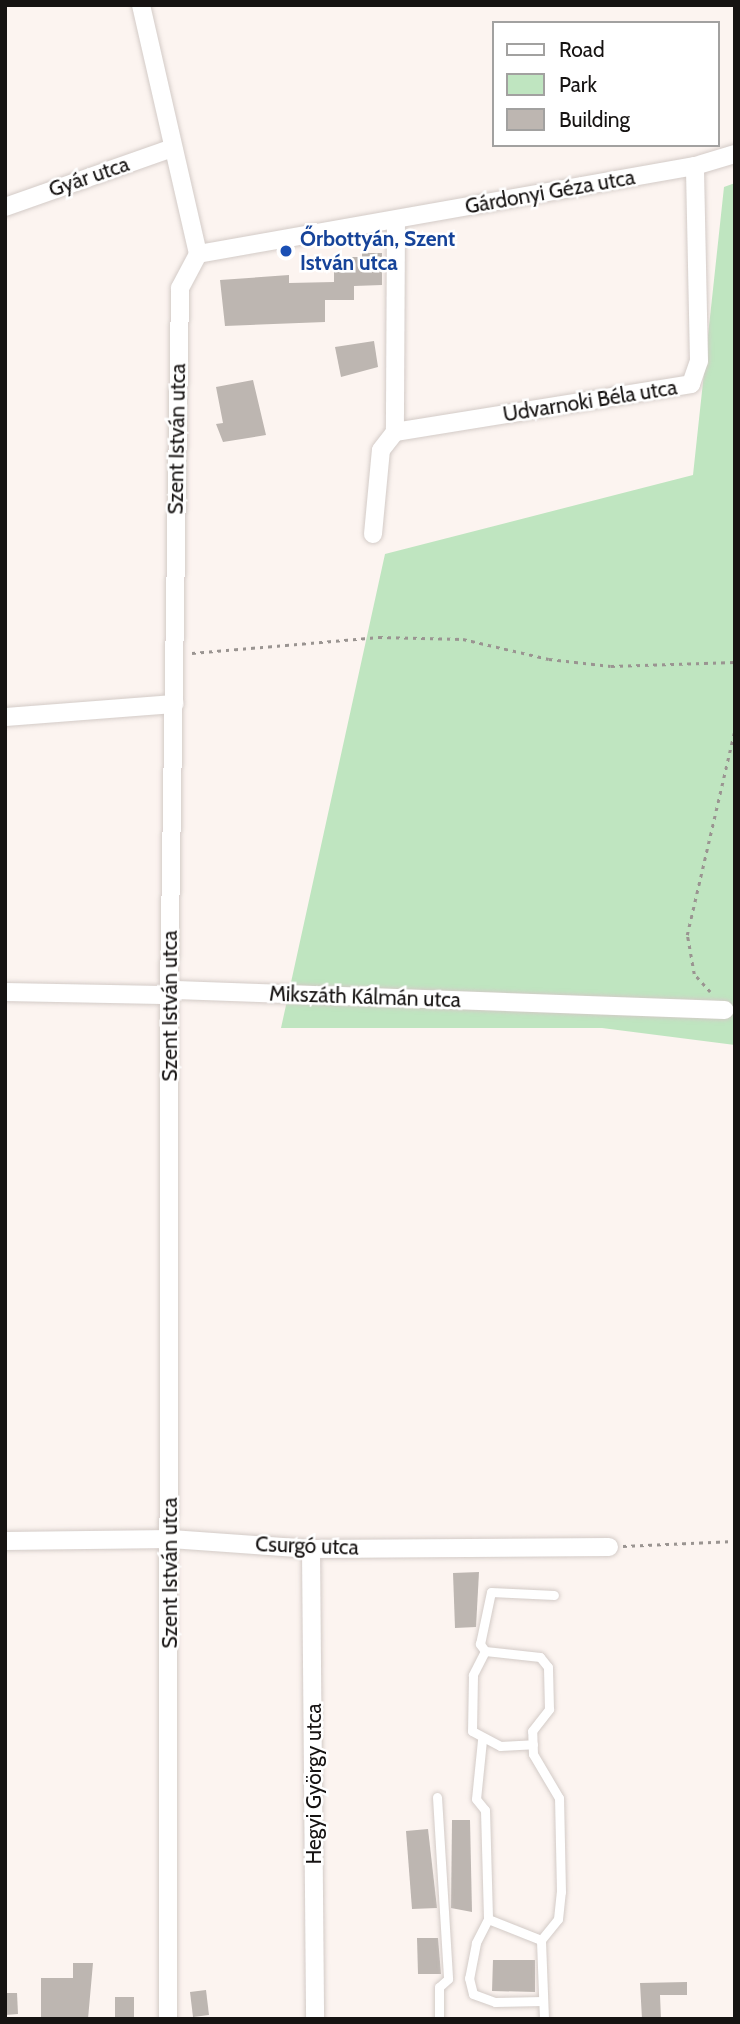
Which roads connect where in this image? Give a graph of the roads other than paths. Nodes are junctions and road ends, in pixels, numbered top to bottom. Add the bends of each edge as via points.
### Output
1 (141, 5) edge
2 (173, 148) junction
3 (735, 154) edge
4 (695, 166) junction
5 (5, 207) edge
6 (396, 220) junction
7 (198, 254) junction
8 (396, 432) junction
9 (373, 534) dead end
10 (175, 704) junction
11 (5, 718) edge
12 (5, 992) edge
13 (169, 992) junction
14 (726, 1010) road end
15 (171, 1539) junction
16 (5, 1541) edge
17 (609, 1547) road end
18 (311, 1549) junction
19 (554, 1595) dead end
20 (485, 1651) junction
21 (482, 1740) junction
22 (533, 1744) junction
23 (437, 1797) dead end
24 (488, 1919) junction
25 (541, 1940) junction
26 (543, 2001) junction
27 (168, 2019) edge
28 (315, 2019) edge
29 (439, 2019) edge
30 (544, 2019) edge

1 - 2 street
2 - 5 street, Gyár utca
2 - 7 street
3 - 4 street, Gárdonyi Géza utca
4 - 6 street, Gárdonyi Géza utca
4 - 8 street, Udvarnoki Béla utca via 699,361 691,384
6 - 7 street, Gárdonyi Géza utca
6 - 8 street
7 - 10 street, Szent István utca via 180,288
8 - 9 street via 381,450
10 - 11 street
10 - 13 street, Szent István utca
12 - 13 street, Mikszáth Kálmán utca
13 - 14 street, Mikszáth Kálmán utca
13 - 15 street, Szent István utca
15 - 16 street, Csurgó utca
15 - 18 street, Csurgó utca
15 - 27 street, Szent István utca
17 - 18 street, Csurgó utca
18 - 28 street, Hegyi György utca
19 - 20 lane via 491,1592 480,1644
20 - 21 lane via 473,1675 470,1710 472,1731
20 - 22 lane via 540,1657 548,1667 549,1709 533,1731
21 - 22 lane via 500,1746
21 - 24 lane via 475,1799 485,1810
22 - 25 lane via 559,1798 558,1919
23 - 29 lane via 448,1979 439,1987
24 - 25 lane
24 - 26 lane via 472,1966 473,1994 495,2002
25 - 26 lane
26 - 30 lane

